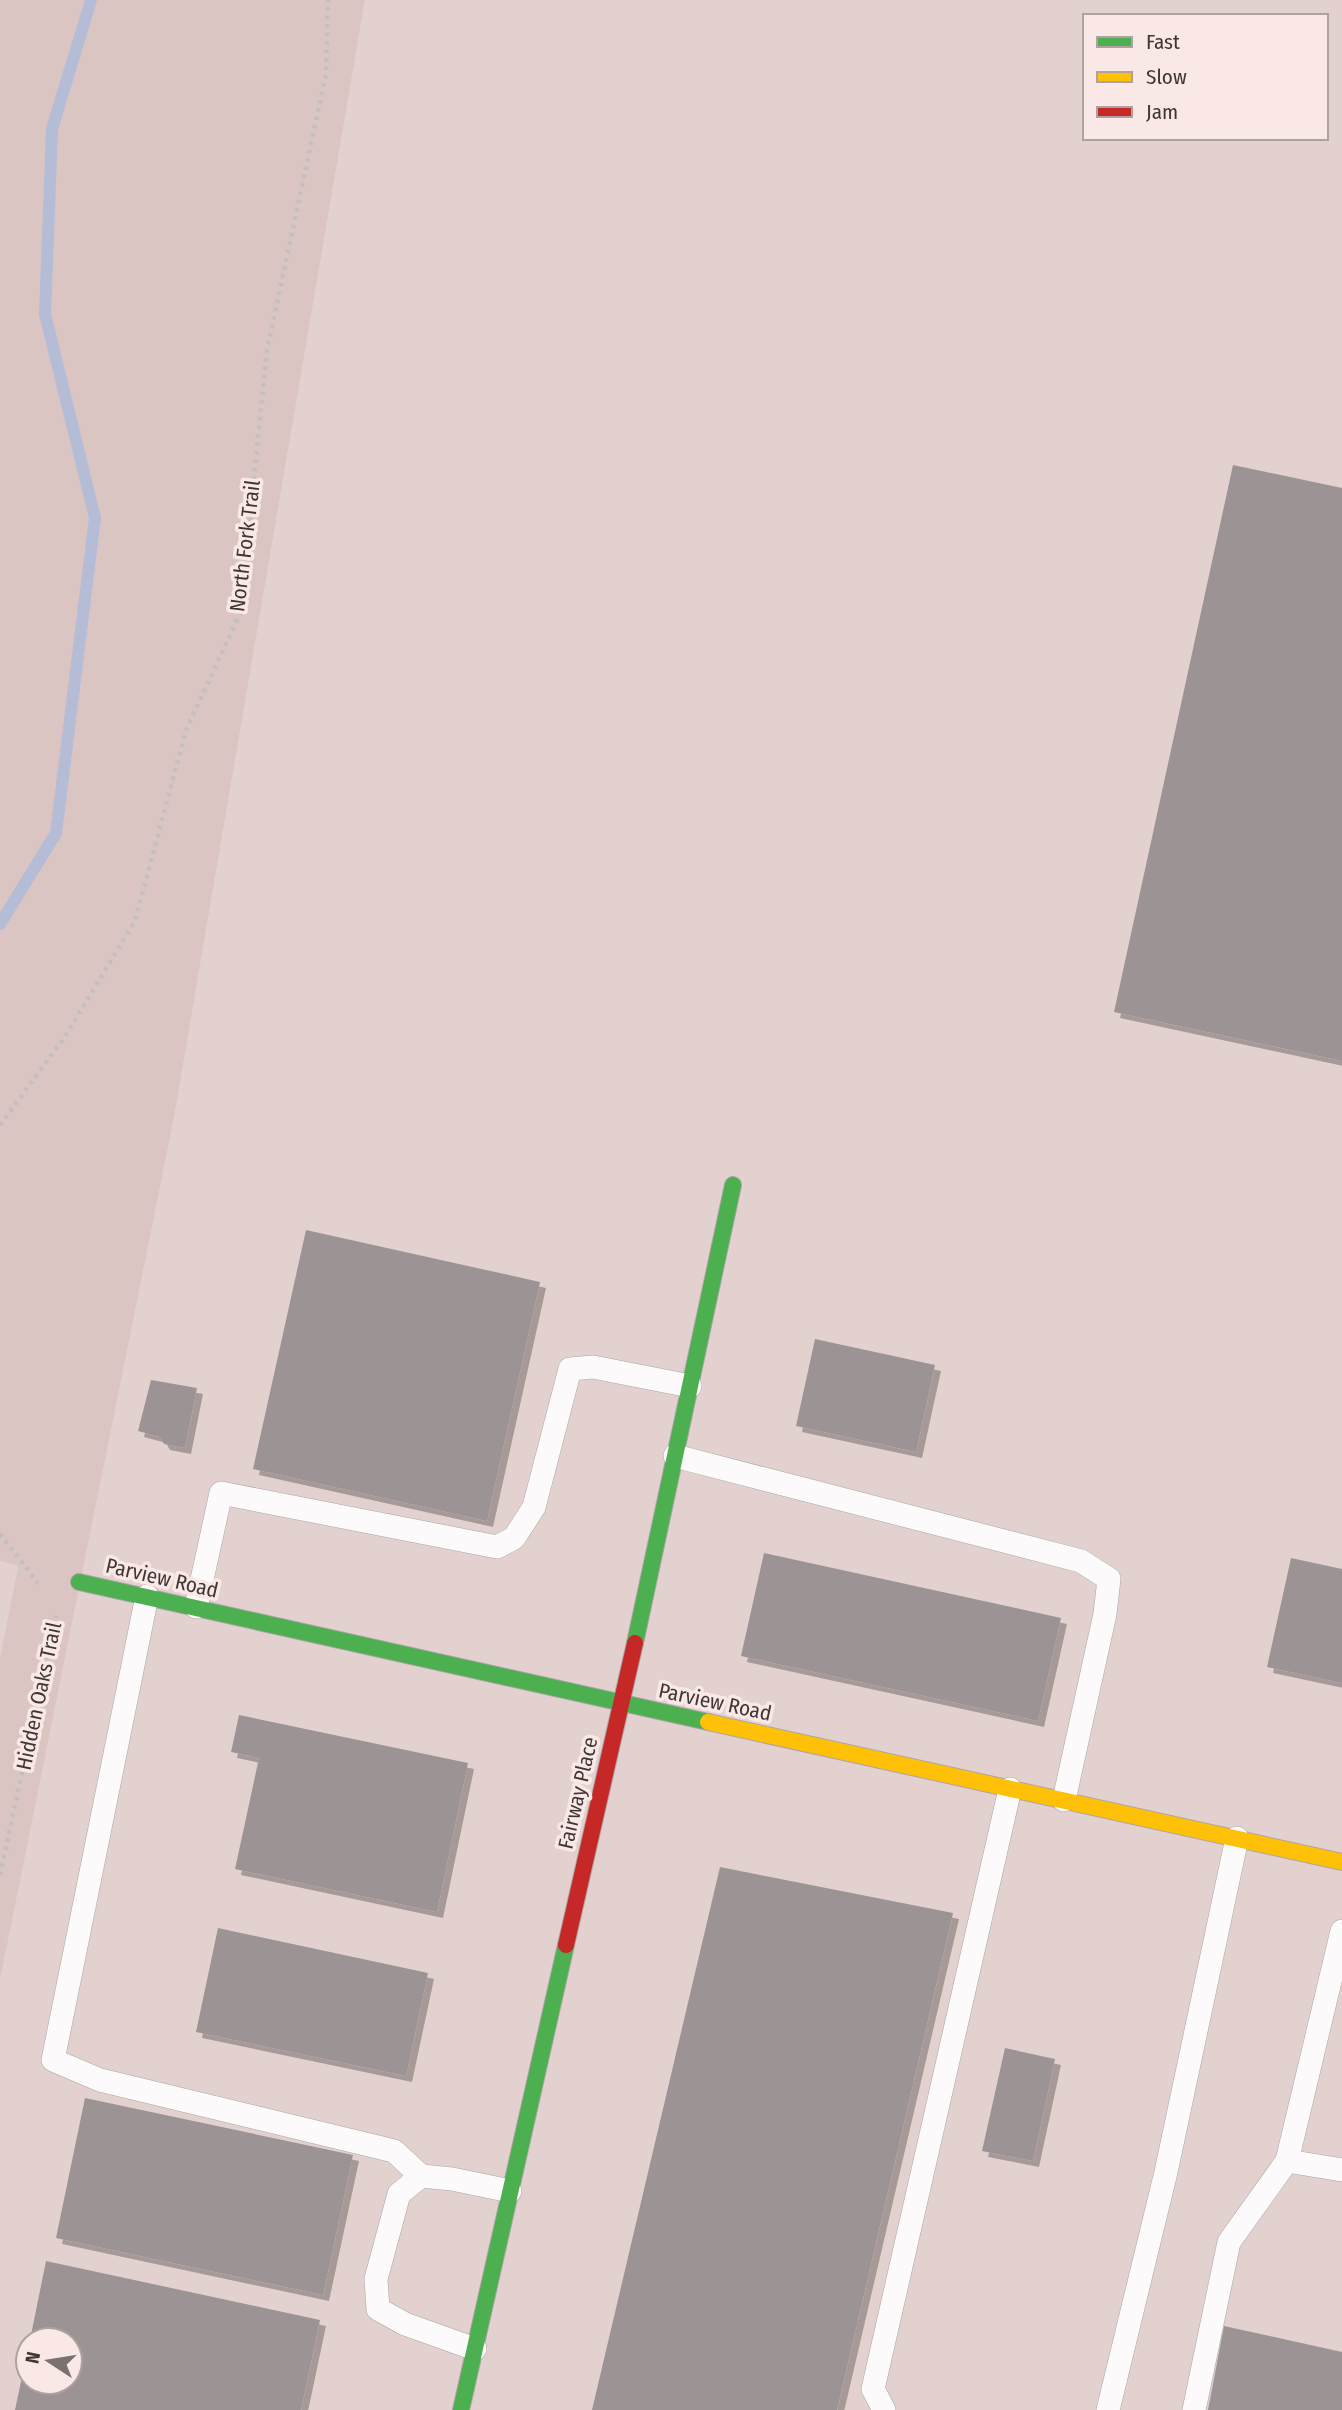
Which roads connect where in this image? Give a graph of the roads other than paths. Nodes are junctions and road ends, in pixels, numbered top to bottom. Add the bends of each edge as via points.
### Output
1 (733, 1185) dead end
2 (690, 1386) junction
3 (675, 1456) junction
4 (79, 1581) dead end
5 (147, 1597) junction
6 (196, 1607) junction
7 (620, 1702) junction
8 (1010, 1788) junction
9 (1063, 1800) junction
10 (1237, 1838) junction
11 (1342, 1862) edge
12 (1342, 1931) edge
13 (1287, 2161) junction
14 (1342, 2170) edge
15 (421, 2176) junction
16 (510, 2191) junction
17 (475, 2349) junction
18 (461, 2410) edge
19 (884, 2410) edge
20 (1108, 2410) edge
21 (1194, 2410) edge

1 - 2 street, Fairway Place
2 - 3 street, Fairway Place
2 - 6 lane via 593,1367 570,1369 534,1507 514,1538 496,1547 221,1493
3 - 7 street, Fairway Place
3 - 9 lane via 1082,1561 1109,1578
4 - 5 street, Parview Road
5 - 6 street, Parview Road
5 - 15 lane via 53,2060 100,2080 394,2151
6 - 7 street, Parview Road
7 - 8 street, Parview Road
7 - 16 street, Fairway Place
8 - 9 street, Parview Road
8 - 19 lane via 873,2389
9 - 10 street, Parview Road
10 - 11 street, Parview Road
10 - 20 lane via 1166,2172
12 - 13 lane
13 - 14 lane
13 - 21 lane via 1229,2242
15 - 16 lane
15 - 17 lane via 399,2194 376,2279 378,2309 405,2324
16 - 17 street, Fairway Place
17 - 18 street, Fairway Place

